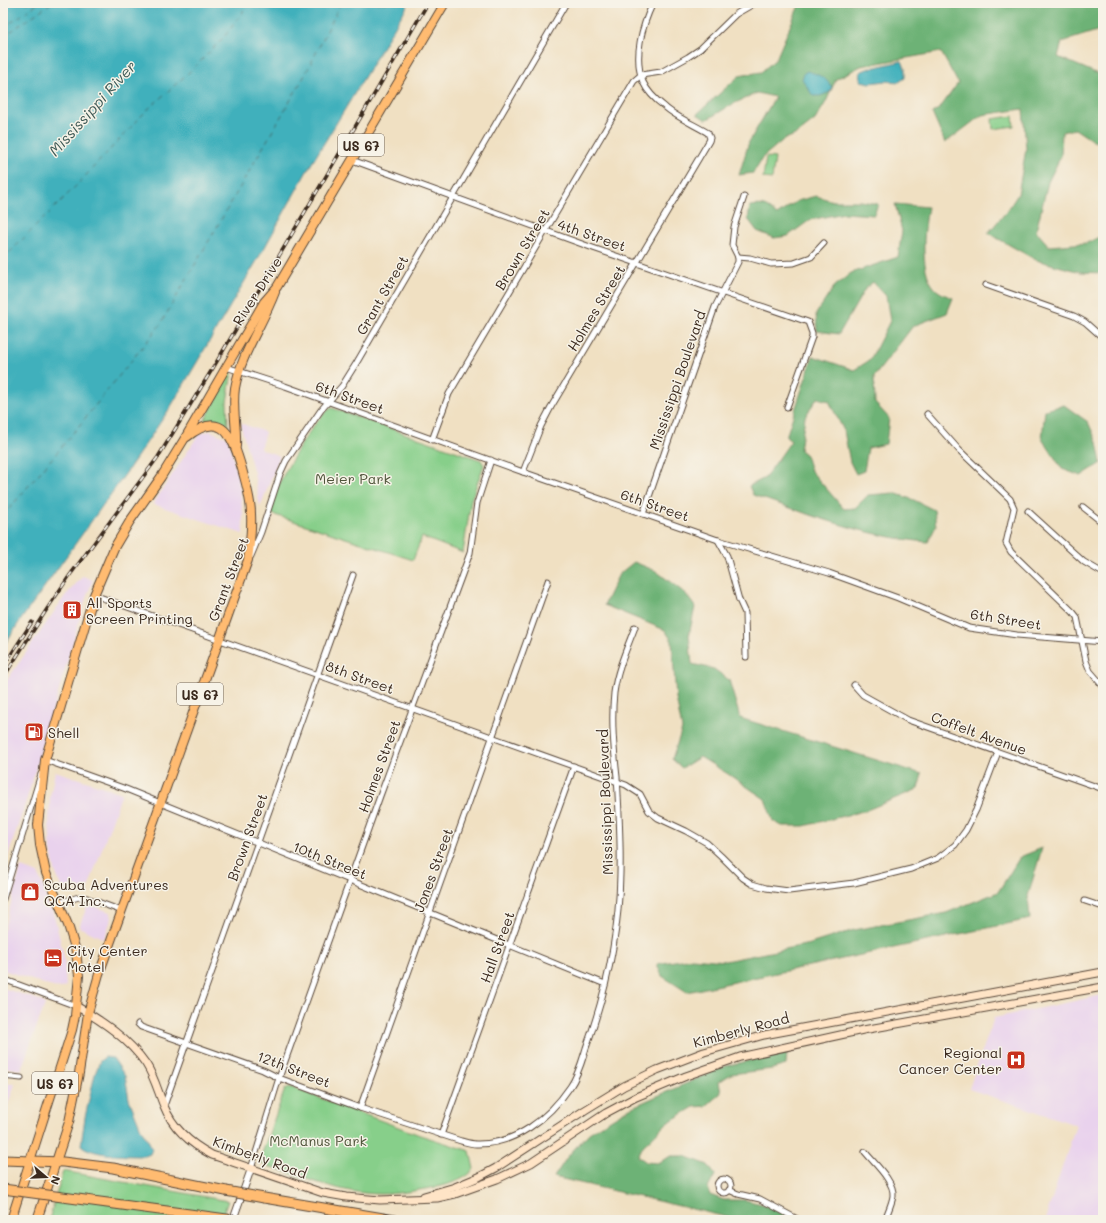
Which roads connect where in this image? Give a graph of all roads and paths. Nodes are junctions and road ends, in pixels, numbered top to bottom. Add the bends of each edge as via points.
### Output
1 (445, 3) edge
2 (566, 3) edge
3 (653, 3) edge
4 (755, 3) edge
5 (641, 75) junction
6 (352, 160) junction
7 (744, 197) dead end
8 (454, 198) junction
9 (546, 231) junction
10 (824, 243) dead end
11 (738, 257) junction
12 (637, 263) junction
13 (986, 285) dead end
14 (277, 286) junction
15 (722, 292) junction
16 (1103, 338) edge
17 (226, 367) junction
18 (240, 371) junction
19 (329, 402) junction
20 (787, 407) dead end
21 (927, 414) dead end
22 (185, 438) junction
23 (432, 440) junction
24 (236, 449) junction
25 (491, 460) junction
26 (523, 472) junction
27 (1083, 506) dead end
28 (1028, 511) dead end
29 (643, 514) junction
30 (1103, 523) edge
31 (718, 540) junction
32 (1103, 573) edge
33 (353, 575) dead end
34 (548, 581) dead end
35 (239, 584) junction
36 (94, 595) junction
37 (635, 627) dead end
38 (219, 640) junction
39 (1082, 641) junction
40 (1103, 642) edge
41 (746, 657) dead end
42 (318, 675) junction
43 (854, 685) dead end
44 (1103, 686) edge
45 (412, 709) junction
46 (493, 737) junction
47 (998, 752) junction
48 (45, 760) junction
49 (574, 766) junction
50 (617, 782) junction
51 (1103, 789) edge
52 (160, 804) junction
53 (258, 843) junction
54 (350, 881) junction
55 (3, 899) edge
56 (1085, 901) dead end
57 (58, 903) junction
58 (1103, 907) edge
59 (122, 911) junction
60 (430, 913) junction
61 (511, 946) junction
62 (1103, 972) edge
63 (3, 980) edge
64 (605, 984) junction
65 (1103, 987) edge
66 (76, 1006) junction
67 (88, 1013) junction
68 (138, 1024) dead end
69 (186, 1043) junction
70 (3, 1076) edge
71 (21, 1078) dead end
72 (280, 1078) junction
73 (164, 1107) junction
74 (360, 1108) junction
75 (441, 1135) junction
76 (865, 1152) dead end
77 (3, 1160) edge
78 (31, 1160) junction
79 (56, 1162) junction
80 (251, 1169) junction
81 (3, 1189) edge
82 (729, 1190) dead end
83 (417, 1199) junction
84 (11, 1220) edge
85 (37, 1220) edge
86 (234, 1220) edge
87 (395, 1220) edge
88 (799, 1220) edge
89 (884, 1220) edge

1 - 6 main road, River Drive / US 67
2 - 8 street, Grant Street
3 - 5 street via 640,44
4 - 5 street via 736,14 700,49 688,57 661,72
5 - 9 street, Brown Street via 631,84
5 - 12 street, Holmes Street via 650,93 665,108 708,133 710,138
6 - 8 street, 4th Street
6 - 14 main road, River Drive / US 67
7 - 11 street via 734,228 732,245
8 - 9 street, 4th Street
8 - 19 street, Grant Street via 357,362
9 - 12 street, 4th Street
9 - 23 street, Brown Street via 449,394
10 - 11 street via 810,257 794,263 771,264
11 - 15 street, Mississippi Boulevard via 738,262
12 - 15 street, 4th Street
12 - 26 street, Holmes Street via 551,407
13 - 16 street via 1074,316
14 - 17 main road, River Drive / US 67 via 264,302
14 - 18 main road, US 67
15 - 20 street, 4th Street via 808,322 812,333 811,340
15 - 29 street, Mississippi Boulevard
17 - 18 street, 6th Street
17 - 22 main road, River Drive / US 67
18 - 19 street, 6th Street
18 - 24 main road, US 67 via 235,388
19 - 23 street, 6th Street
19 - 35 street, Grant Street via 286,461
21 - 39 street via 1010,500 1014,508 1006,543 1011,552 1077,617
22 - 24 main road via 204,426 216,426 230,435
22 - 36 main road, River Drive / US 67 via 114,548
23 - 25 street, 6th Street
24 - 35 main road, US 67 via 251,512 248,560
25 - 26 street, 6th Street
25 - 45 street, Holmes Street via 477,503 470,552
26 - 29 street, 6th Street
27 - 30 street
28 - 32 street via 1084,562
29 - 31 street, 6th Street
31 - 39 street, 6th Street via 855,582 969,628
31 - 41 street via 727,556 745,613
33 - 42 street, Brown Street
34 - 46 street, Jones Street
35 - 38 main road, Grant Street / US 67
36 - 38 street, 8th Street
36 - 48 main road, US 67
37 - 50 street, Mississippi Boulevard via 618,673 614,693
38 - 42 street, 8th Street
38 - 52 main road, Grant Street / US 67
39 - 40 street, 6th Street
39 - 44 street via 1090,671
42 - 45 street, 8th Street
42 - 53 street, Brown Street
43 - 47 street, Coffelt Avenue via 863,695 908,720
45 - 46 street, 8th Street
45 - 54 street, Holmes Street
46 - 49 street, 8th Street
46 - 60 street, Jones Street
47 - 50 street, 8th Street via 966,830 955,845 938,858 911,869 854,883 789,891 752,884 707,843 658,818 649,811 640,794
47 - 51 street, Coffelt Avenue
48 - 52 street, 10th Street
48 - 55 street
48 - 57 main road, US 67 via 38,825 46,873
49 - 50 street, 8th Street
49 - 61 street, Hall Street
50 - 64 street, Mississippi Boulevard via 620,819 619,898
52 - 53 street, 10th Street
52 - 59 main road, Grant Street / US 67
53 - 54 street, 10th Street
53 - 69 street, Brown Street
54 - 60 street, 10th Street
54 - 72 street, Holmes Street
56 - 58 street
57 - 59 street via 79,897 88,898
57 - 66 main road, US 67 via 76,951 79,976
59 - 67 main road, Grant Street / US 67
60 - 61 street, 10th Street
60 - 74 street, Jones Street
61 - 64 street, 10th Street
61 - 75 street, Hall Street
62 - 83 main road, Kimberly Road via 764,1034 704,1052 624,1086 479,1177
63 - 66 street
64 - 75 street, Mississippi Boulevard via 596,1023 571,1086 542,1119 523,1132 504,1140 486,1143 461,1142
65 - 83 main road, Kimberly Road via 863,1030 740,1057 636,1097 606,1113 531,1163 497,1179 454,1194
66 - 67 main road
66 - 78 main road, US 67 via 72,1030
67 - 73 main road, Kimberly Road via 127,1041 138,1054 155,1080
67 - 79 main road, Grant Street / US 67 via 76,1092
68 - 69 street, 12th Street via 141,1028
69 - 72 street, 12th Street
69 - 73 street, Brown Street
70 - 71 street
72 - 74 street, 12th Street
72 - 80 street
73 - 80 main road, Kimberly Road via 171,1120 197,1147
74 - 75 street, 12th Street
76 - 89 street via 884,1174 893,1191 893,1198
77 - 78 highway
78 - 79 highway
78 - 84 main road, US 67
79 - 85 main road, Grant Street / US 67
79 - 87 highway, bridge via 113,1168 226,1191
80 - 83 main road, Kimberly Road via 338,1196 380,1200
80 - 86 street
81 - 86 highway, bridge
82 - 88 street via 760,1199

